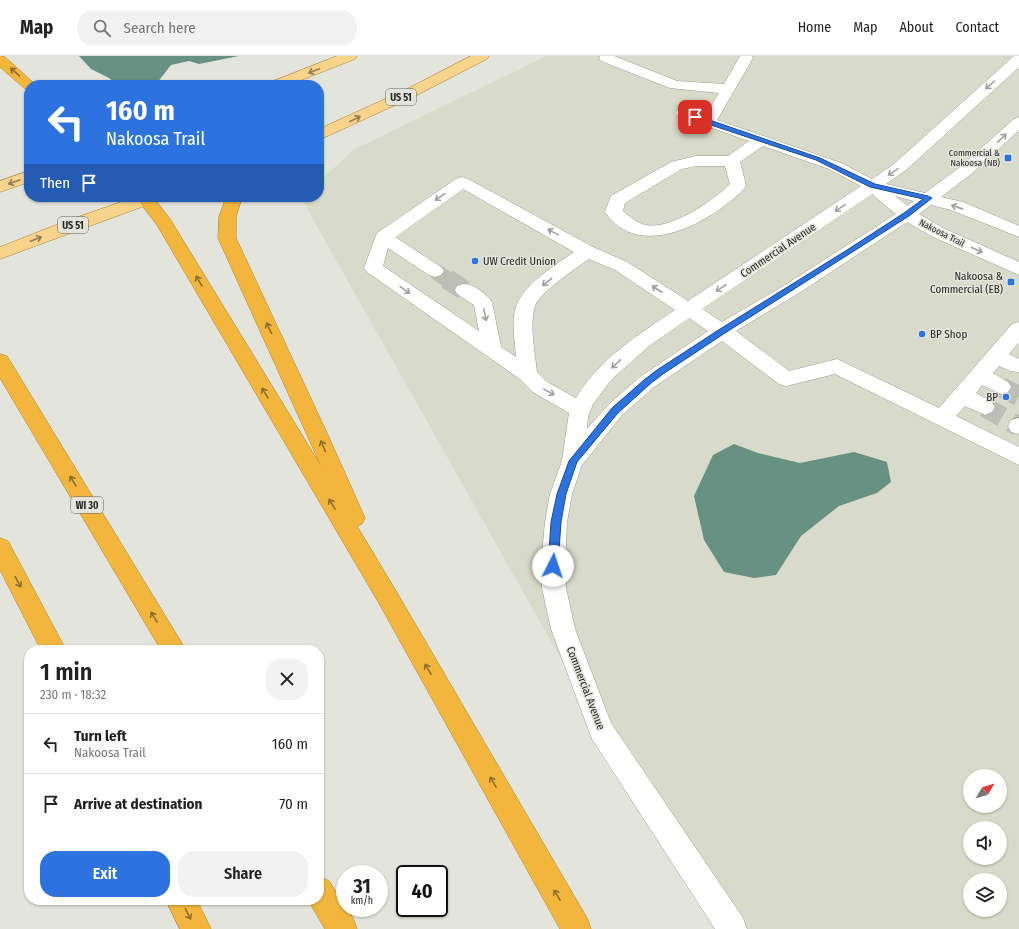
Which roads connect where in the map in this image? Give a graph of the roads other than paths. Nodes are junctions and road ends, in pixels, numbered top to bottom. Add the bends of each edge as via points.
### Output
1 (350, 56) edge
2 (482, 56) edge
3 (606, 58) dead end
4 (746, 58) dead end
5 (1019, 59) edge
6 (0, 60) edge
7 (289, 80) edge
8 (24, 81) edge
9 (728, 89) junction
10 (683, 113) dead end
11 (708, 122) junction
12 (1019, 122) edge
13 (324, 133) edge
14 (761, 140) junction
15 (732, 161) junction
16 (24, 178) edge
17 (873, 186) junction
18 (0, 187) edge
19 (928, 198) junction
20 (137, 202) edge
21 (151, 202) edge
22 (232, 202) edge
23 (907, 214) junction
24 (1019, 232) edge
25 (383, 237) junction
26 (587, 250) junction
27 (0, 253) edge
28 (1019, 269) edge
29 (435, 271) tunnel mouth
30 (464, 290) tunnel mouth
31 (690, 310) junction
32 (722, 331) junction
33 (1016, 336) edge
34 (492, 350) junction
35 (996, 356) junction
36 (0, 361) edge
37 (1017, 366) dead end
38 (527, 374) junction
39 (980, 375) junction
40 (1001, 387) tunnel mouth
41 (963, 395) junction
42 (985, 407) tunnel mouth
43 (580, 410) junction
44 (944, 418) junction
45 (1019, 457) edge
46 (573, 461) junction
47 (0, 548) edge
48 (388, 598) junction
49 (51, 645) edge
50 (171, 645) edge
51 (324, 899) edge
52 (184, 905) edge
53 (196, 929) edge
54 (342, 929) edge
55 (576, 929) edge
56 (732, 929) edge

1 -> 7 main road
13 -> 2 main road, US 51
3 - 9 street via 675,85
4 - 9 street
5 -> 17 street, Commercial Avenue via 907,162
8 -> 6 highway
9 - 11 street
10 - 11 street, Nakoosa Trail
11 - 14 street, Nakoosa Trail
19 -> 12 street, Commercial Avenue via 965,171
14 - 15 street
14 - 17 street, Nakoosa Trail via 818,159
15 - 15 street via 677,165 617,200 614,212 629,224 645,231 664,230 686,222 731,193 738,185
16 -> 18 main road
17 - 19 street, Nakoosa Trail
17 - 23 street, Nakoosa Trail
17 -> 31 street, Commercial Avenue
19 - 23 street, Commercial Avenue
24 -> 19 street, Nakoosa Trail via 957,206
27 -> 20 main road, US 51
48 -> 21 highway
48 -> 22 highway via 317,433 227,238 226,225
23 -> 28 street, Nakoosa Trail via 937,232
23 - 32 street, Commercial Avenue
26 -> 25 street via 462,182
25 - 29 street
25 -> 34 street via 373,268
31 -> 26 street via 621,266
26 -> 38 street via 532,293 526,306 524,320
30 -> 34 street via 483,302
31 - 32 street
31 -> 43 street, Commercial Avenue via 622,357 591,390
32 - 44 street via 786,379 837,366
32 - 46 street, Commercial Avenue via 632,394
33 - 35 street
34 - 38 street
35 - 37 street
35 - 39 street
50 -> 36 highway, WI 30
38 -> 43 street via 540,388
39 - 40 street
39 - 41 street
41 - 42 street
41 - 44 street
43 - 46 street, Commercial Avenue
44 - 45 street
46 - 56 street, Commercial Avenue via 561,494 553,566 554,588 563,629 601,730
47 -> 49 highway
55 -> 48 highway
51 - 54 highway
52 -> 53 highway

